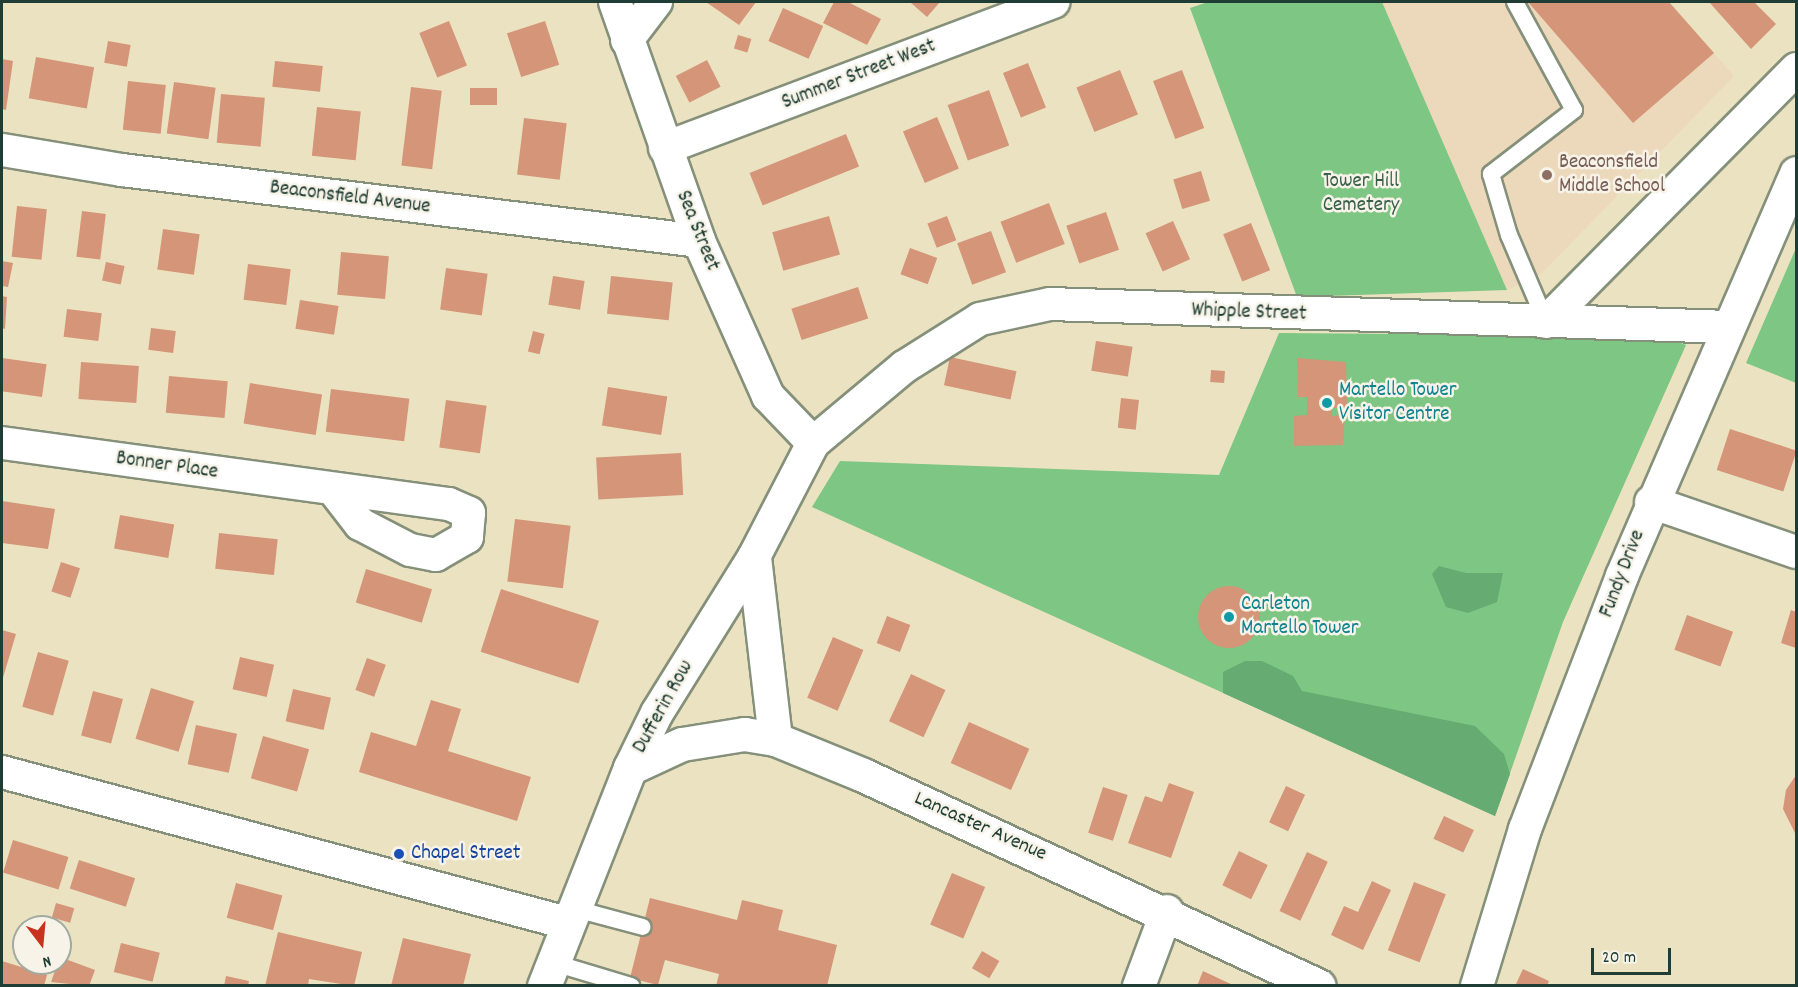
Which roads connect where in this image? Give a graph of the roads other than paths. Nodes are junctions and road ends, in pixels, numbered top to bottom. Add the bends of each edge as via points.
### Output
1 (615, 2) edge
2 (656, 2) edge
3 (1053, 2) edge
4 (1515, 2) edge
5 (627, 40) junction
6 (1797, 69) edge
7 (665, 148) junction
8 (2, 150) edge
9 (1797, 173) edge
10 (699, 241) junction
11 (1546, 322) junction
12 (1729, 327) junction
13 (2, 443) edge
14 (813, 443) junction
15 (333, 489) dead end
16 (1651, 502) junction
17 (1797, 552) edge
18 (754, 557) junction
19 (775, 739) junction
20 (630, 768) junction
21 (2, 772) edge
22 (1167, 911) junction
23 (570, 915) junction
24 (643, 927) dead end
25 (548, 974) edge
26 (632, 986) edge
27 (1139, 986) edge
28 (1319, 986) edge
29 (1477, 986) edge

1 - 5 street, Sea Street
2 - 5 street
3 - 7 street, Summer Street West
4 - 11 lane via 1574,110 1491,174 1509,235
5 - 7 street, Sea Street
6 - 11 street
7 - 10 street, Sea Street
8 - 10 street, Beaconsfield Avenue via 122,170
9 - 12 street, Fundy Drive
10 - 14 street, Sea Street via 768,396
11 - 12 street, Whipple Street
11 - 14 street, Whipple Street via 1050,304 1010,309 945,338
12 - 16 street, Fundy Drive
13 - 15 street, Bonner Place
14 - 18 street, Dufferin Row
16 - 17 street
16 - 29 street, Fundy Drive via 1525,829
18 - 19 street
18 - 20 street, Dufferin Row via 657,713
19 - 20 street, Lancaster Avenue via 716,736 682,744
19 - 22 street, Lancaster Avenue
20 - 23 street, Dufferin Row
21 - 23 street
22 - 27 street
22 - 28 street, Lancaster Avenue
23 - 24 lane
23 - 25 street, Dufferin Row
25 - 26 lane

